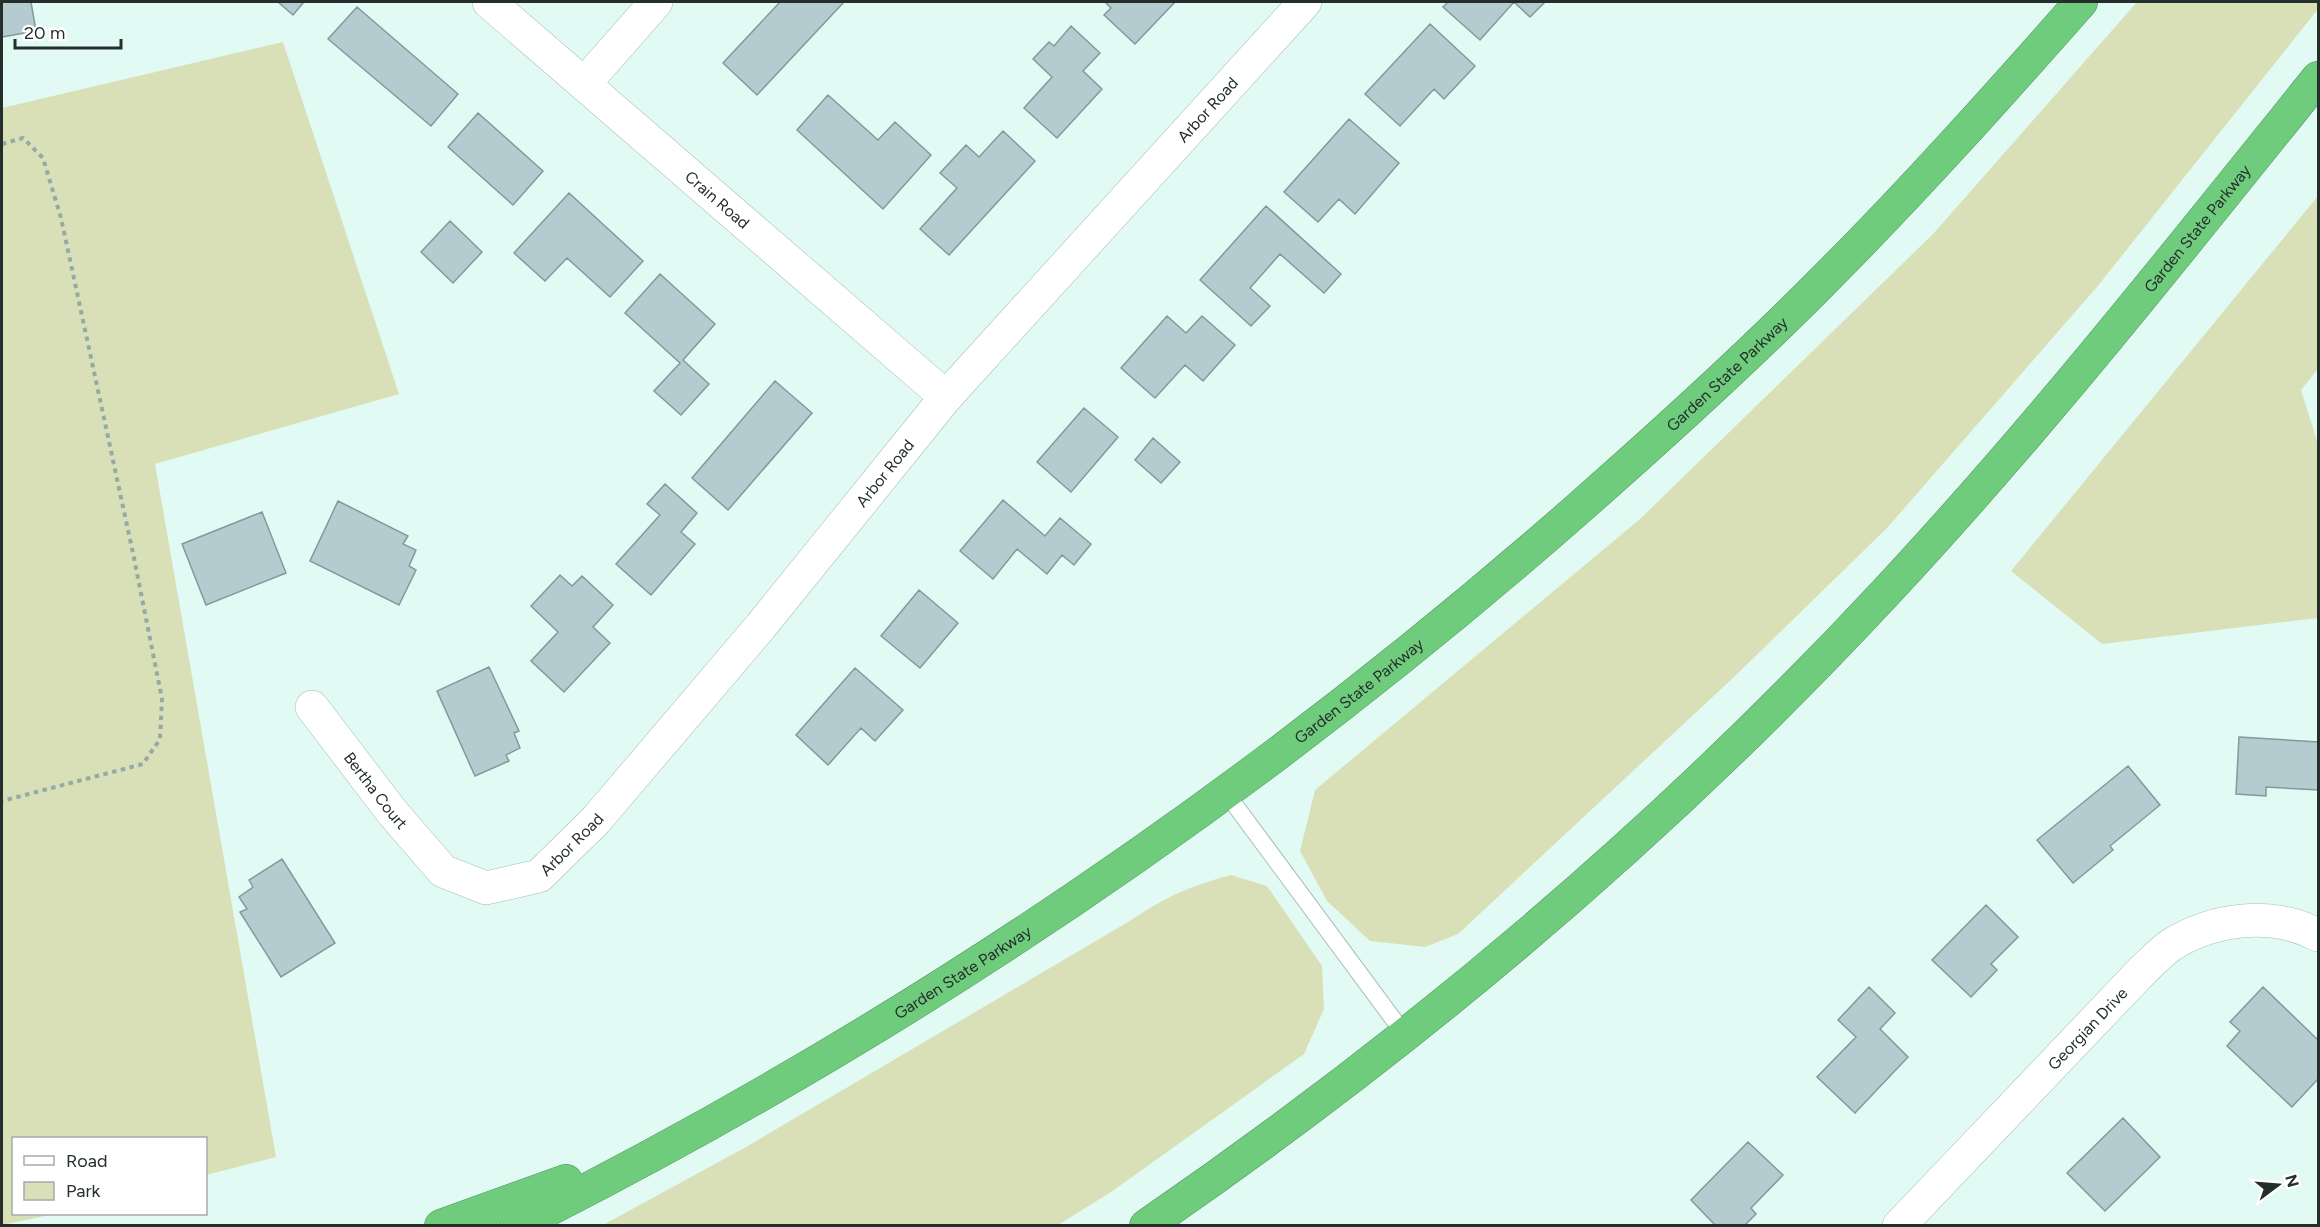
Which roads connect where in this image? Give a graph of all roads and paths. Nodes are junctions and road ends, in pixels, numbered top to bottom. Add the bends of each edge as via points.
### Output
1 (489, 2) edge
2 (656, 2) edge
3 (1305, 2) edge
4 (2081, 2) edge
5 (2319, 78) edge
6 (584, 84) junction
7 (2, 144) edge
8 (946, 397) junction
9 (312, 707) dead end
10 (1226, 793) junction
11 (2, 801) edge
12 (443, 871) joint
13 (2319, 936) edge
14 (1405, 1035) junction
15 (684, 1139) junction
16 (441, 1226) edge
17 (516, 1226) edge
18 (1146, 1226) edge
19 (1899, 1226) edge

1 - 6 street, Crain Road
2 - 6 street
3 - 8 street, Arbor Road
4 - 10 highway, Garden State Parkway via 1820,284 1641,454 1435,633
5 - 14 highway, Garden State Parkway via 2062,395 1886,592 1656,820 1516,944
6 - 8 street, Crain Road
7 - 11 path via 23,138 43,158 62,218 162,699 160,739 143,764
8 - 12 street, Arbor Road via 761,626 596,820 538,876 486,888
9 - 12 street, Bertha Court via 392,812
10 - 14 lane
10 - 15 highway, Garden State Parkway via 1124,867 910,1008
13 - 19 street, Georgian Drive via 2272,921 2236,921 2202,929 2169,946
14 - 18 highway, Garden State Parkway via 1302,1115
15 - 16 highway
15 - 17 highway, Garden State Parkway

